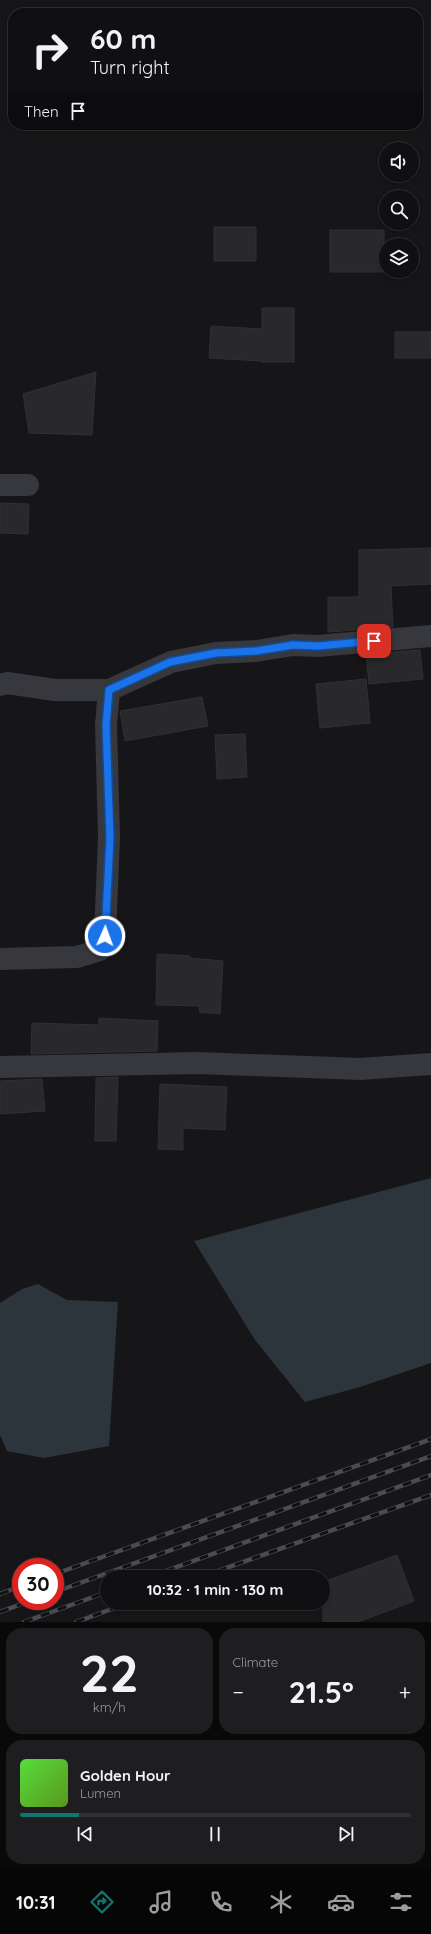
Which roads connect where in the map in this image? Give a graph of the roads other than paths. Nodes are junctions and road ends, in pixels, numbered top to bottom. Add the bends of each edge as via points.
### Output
1 (0, 485) edge
2 (28, 485) dead end
3 (431, 636) edge
4 (0, 685) edge
5 (109, 690) junction
6 (0, 958) edge
7 (431, 1064) edge
8 (0, 1067) edge

1 - 2 street
3 - 5 street via 216,653 170,662
4 - 5 street via 7,683 55,690
5 - 6 street via 106,725 110,838 105,936 100,950 77,957
7 - 8 street via 360,1069 198,1063

